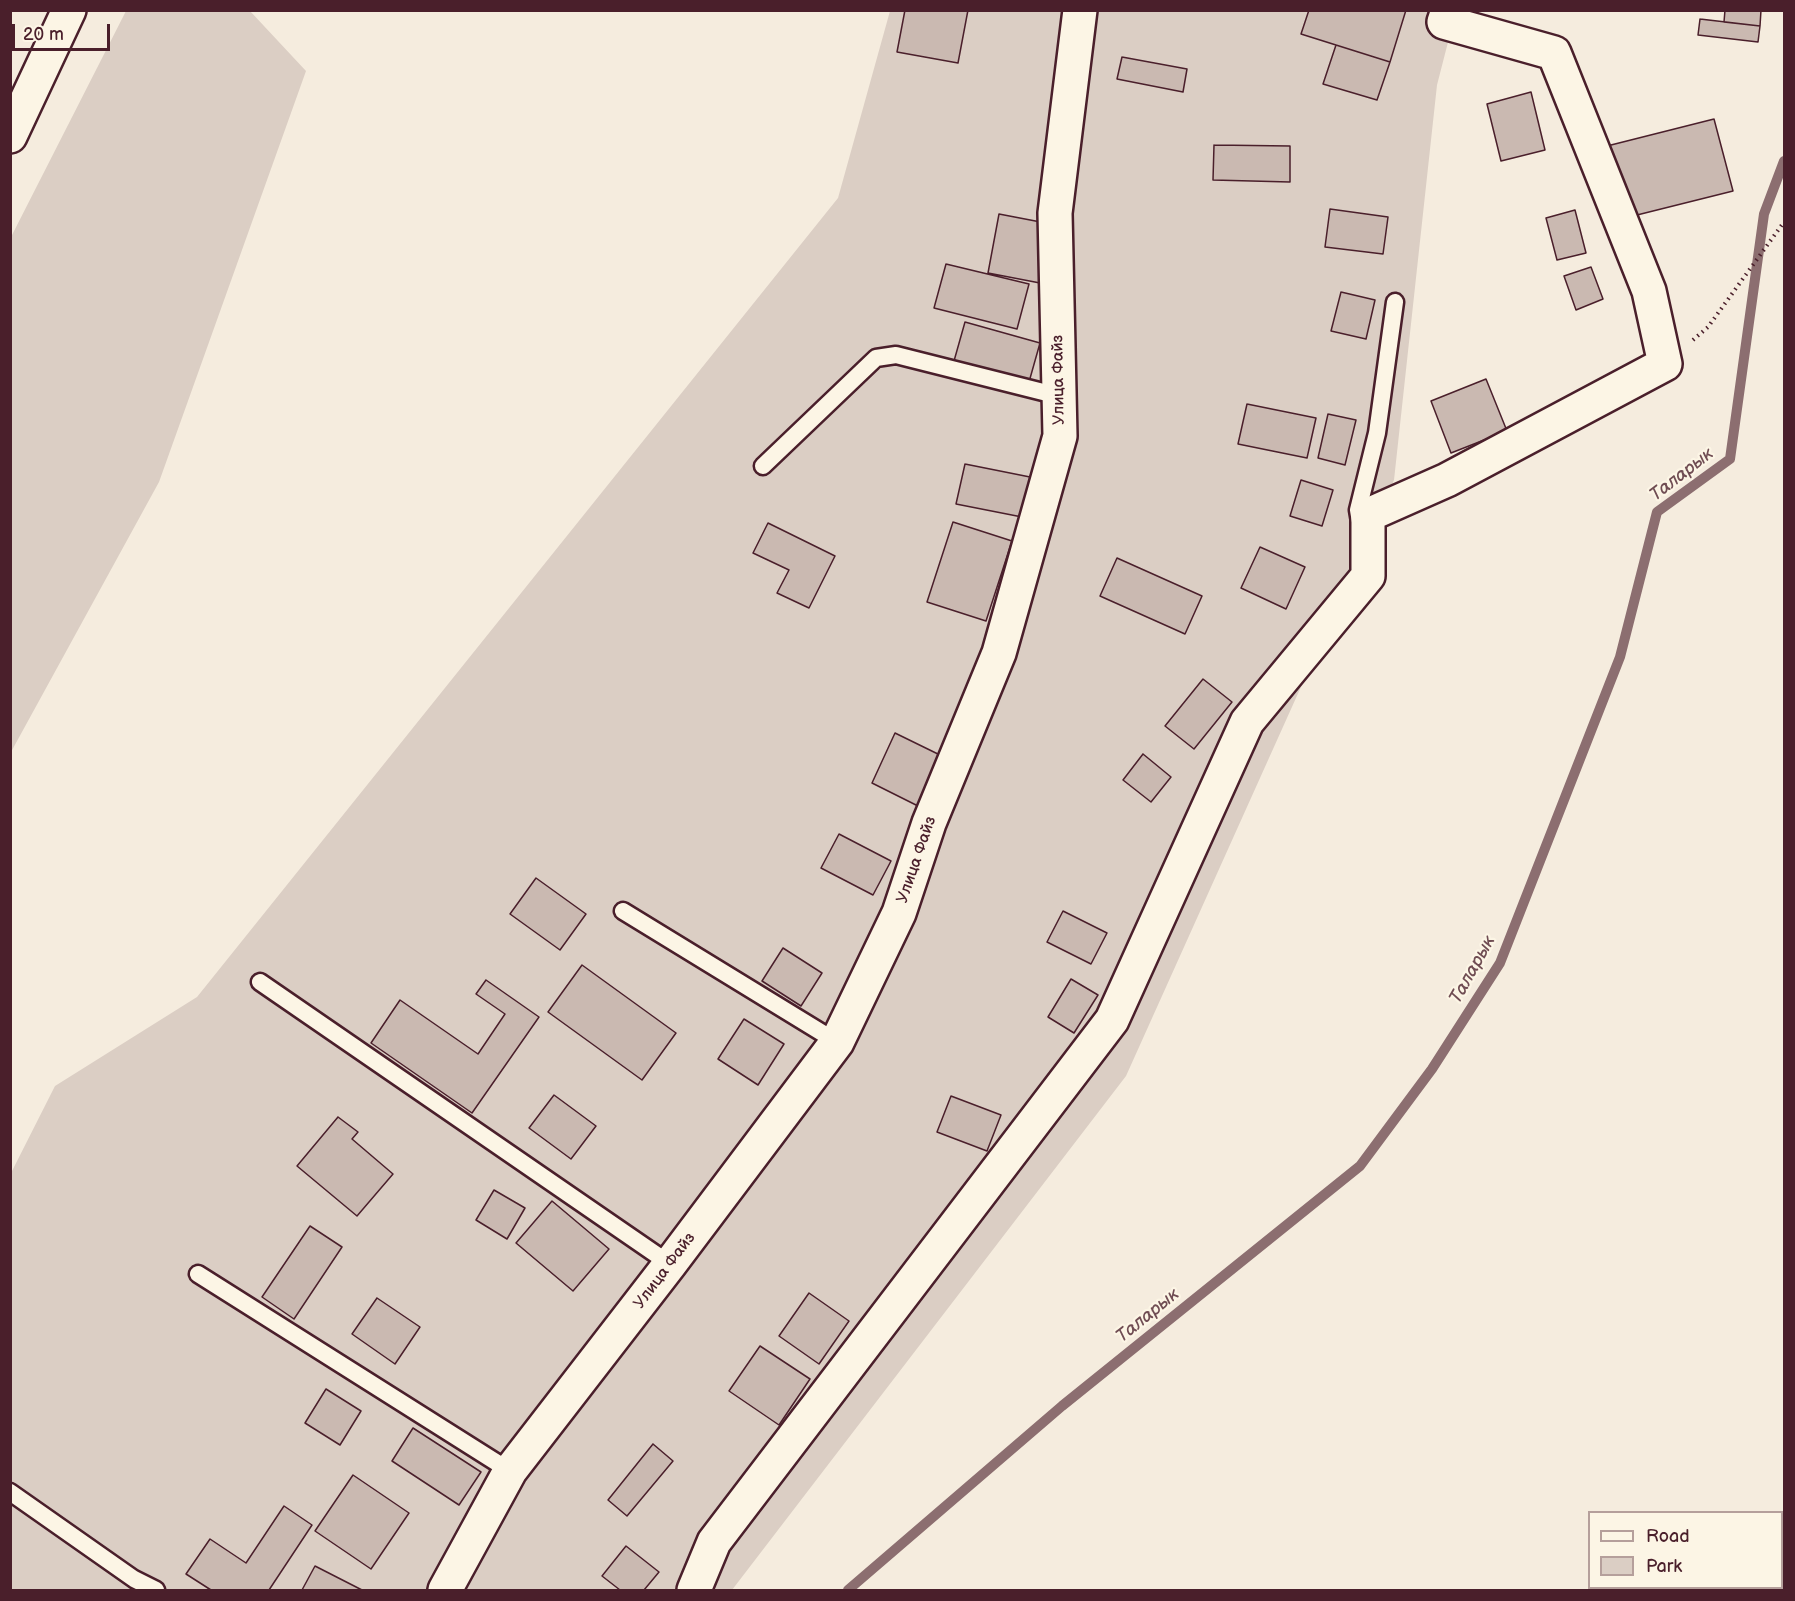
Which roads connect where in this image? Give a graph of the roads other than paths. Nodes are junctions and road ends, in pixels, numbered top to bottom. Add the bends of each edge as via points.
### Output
1 (69, 10) edge
2 (1080, 10) edge
3 (1448, 10) edge
4 (10, 136) edge
5 (1395, 302) dead end
6 (1059, 396) junction
7 (763, 466) dead end
8 (1368, 576) junction
9 (623, 911) dead end
10 (260, 982) dead end
11 (837, 1042) junction
12 (670, 1264) junction
13 (198, 1274) dead end
14 (510, 1471) junction
15 (10, 1491) edge
16 (156, 1590) edge
17 (445, 1590) edge
18 (694, 1590) edge

1 - 4 street
2 - 6 street, Улица Файз via 1055,213
3 - 8 street via 1444,22 1554,53 1649,291 1665,364 1447,480 1368,514
5 - 8 lane via 1377,434 1358,510
6 - 7 lane via 896,355 876,358
6 - 11 street, Улица Файз via 1060,436 999,653 929,823 899,913
8 - 18 street via 1247,722 1112,1020 714,1542
9 - 11 lane
10 - 12 lane
11 - 12 street, Улица Файз
12 - 14 street, Улица Файз
13 - 14 lane
14 - 17 street, Улица Файз
15 - 16 lane via 134,1579

